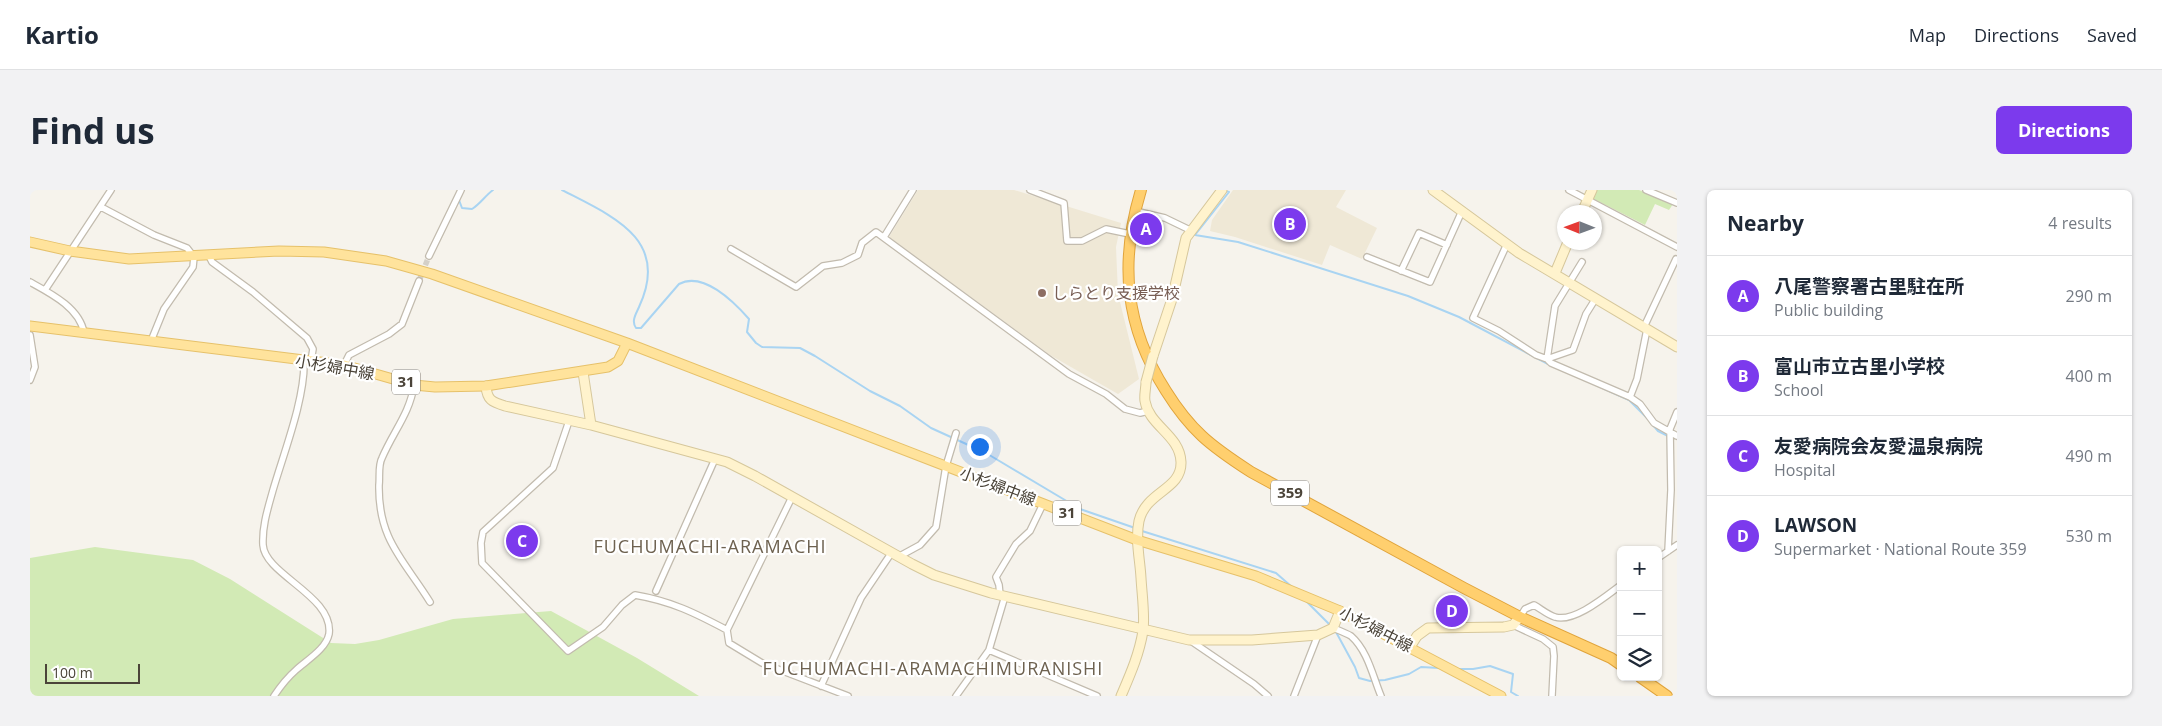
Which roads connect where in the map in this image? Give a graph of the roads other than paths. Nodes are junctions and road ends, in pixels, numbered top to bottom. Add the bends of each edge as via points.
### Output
1 (111, 190) edge
2 (461, 190) edge
3 (913, 190) edge
4 (1030, 190) edge
5 (1141, 190) edge
6 (1222, 190) edge
7 (1434, 190) edge
8 (1569, 190) edge
9 (1592, 190) edge
10 (1646, 190) edge
11 (1588, 199) junction
12 (1677, 203) edge
13 (1585, 205) edge
14 (100, 207) junction
15 (1134, 211) junction
16 (1462, 211) junction
17 (1192, 231) junction
18 (1130, 234) junction
19 (884, 237) junction
20 (30, 242) edge
21 (1507, 244) junction
22 (1447, 245) junction
23 (1677, 247) edge
24 (731, 249) dead end
25 (1564, 250) edge
26 (70, 252) junction
27 (209, 256) junction
28 (428, 256) tunnel mouth
29 (194, 257) junction
30 (1367, 257) dead end
31 (1676, 259) edge
32 (1582, 262) dead end
33 (1401, 270) junction
34 (1554, 273) junction
35 (419, 281) tunnel mouth
36 (30, 282) edge
37 (1570, 283) junction
38 (45, 290) junction
39 (1596, 298) junction
40 (30, 326) edge
41 (1645, 328) junction
42 (84, 333) junction
43 (30, 335) edge
44 (151, 341) junction
45 (627, 343) junction
46 (1677, 347) edge
47 (1547, 359) junction
48 (308, 361) junction
49 (344, 366) junction
50 (583, 372) junction
51 (30, 380) edge
52 (414, 384) junction
53 (486, 386) junction
54 (1630, 397) junction
55 (1148, 410) junction
56 (1677, 412) edge
57 (569, 421) junction
58 (591, 425) junction
59 (1670, 432) junction
60 (956, 433) dead end
61 (1677, 436) edge
62 (715, 459) junction
63 (946, 466) junction
64 (792, 497) junction
65 (1043, 504) junction
66 (1137, 540) junction
67 (1677, 545) edge
68 (1668, 551) junction
69 (1662, 555) edge
70 (894, 556) junction
71 (1617, 588) edge
72 (656, 591) dead end
73 (1002, 596) junction
74 (430, 602) dead end
75 (1340, 611) junction
76 (1520, 617) junction
77 (1512, 625) junction
78 (1333, 628) junction
79 (727, 630) junction
80 (1143, 630) junction
81 (1318, 635) junction
82 (1189, 640) junction
83 (1410, 647) junction
84 (989, 650) junction
85 (1617, 662) edge
86 (1646, 681) edge
87 (821, 686) junction
88 (274, 696) edge
89 (848, 696) edge
90 (956, 696) edge
91 (1097, 696) edge
92 (1120, 696) edge
93 (1268, 696) edge
94 (1294, 696) edge
95 (1380, 696) edge
96 (1501, 696) edge
97 (1552, 696) edge
98 (1667, 696) edge

1 - 14 street
2 - 28 street
3 - 19 street
4 - 18 street via 1064,204 1067,241 1082,241 1106,229
5 - 15 highway, 359
6 - 17 street
7 - 16 street
8 - 11 street
9 - 11 street
10 - 12 street
11 - 13 street
11 - 23 street
14 - 26 street
14 - 29 street via 187,248
15 - 17 street via 1165,218
15 - 18 highway, 359
16 - 21 street
16 - 22 street
17 - 55 street, bridge via 1186,238 1168,313 1146,382
18 - 76 highway, 359 via 1129,284 1146,357 1173,402 1201,436 1251,472
19 - 24 street via 876,232 862,243 858,255 842,263 823,266 796,287
19 - 55 street via 1069,374 1106,394 1125,409
20 - 26 main road, 小杉婦中線 / 31
21 - 34 street
21 - 47 street via 1473,318
22 - 33 street via 1420,233
22 - 33 street via 1430,282
25 - 34 street
26 - 29 main road, 小杉婦中線 / 31 via 129,259
26 - 38 street
27 - 29 main road, 小杉婦中線 / 31
27 - 45 main road, 小杉婦中線 / 31 via 324,252 386,261 432,274
27 - 48 street via 212,262 307,338 313,350
29 - 44 street via 193,267 164,309
30 - 33 street
31 - 41 street
32 - 37 street
34 - 37 street
35 - 49 street via 402,324 350,355
36 - 38 street
37 - 39 street
37 - 47 street via 1555,306
38 - 42 street via 76,315
39 - 41 street
39 - 47 street via 1586,314 1573,350
40 - 42 main road, 小杉婦中線 / 31
41 - 46 street
41 - 54 street via 1637,379
42 - 44 main road, 小杉婦中線 / 31
43 - 51 street via 35,367
44 - 48 main road, 小杉婦中線 / 31
45 - 50 main road, 小杉婦中線 / 31 via 618,361 608,367
45 - 63 main road, 小杉婦中線 / 31
47 - 54 street
48 - 49 main road, 小杉婦中線 / 31
48 - 88 street via 264,520 263,547 274,566 313,600 324,615 329,634 321,648
49 - 52 main road, 小杉婦中線 / 31
50 - 53 main road, 小杉婦中線 / 31
50 - 58 street
52 - 53 main road, 小杉婦中線 / 31 via 456,388
52 - 74 street via 409,408 381,460 379,496 383,524 394,549
53 - 57 street via 491,402
54 - 59 street via 1640,404 1654,423
55 - 66 street via 1176,443 1181,464 1171,485 1152,498 1145,508
56 - 59 street
57 - 58 street
57 - 79 street via 553,468 483,532 482,563 568,652 604,627 635,595 693,611
58 - 62 street
59 - 61 street
59 - 68 street
60 - 63 street
62 - 64 street
62 - 72 street
63 - 65 main road, 小杉婦中線 / 31
63 - 70 street via 936,527 920,545
64 - 70 street
64 - 79 street
65 - 66 main road, 小杉婦中線 / 31
65 - 73 street via 1030,531 1016,544 996,576
66 - 75 main road, 小杉婦中線 / 31 via 1256,576
66 - 80 street
67 - 68 street
68 - 69 street
70 - 73 street via 934,575
70 - 87 street via 861,598
71 - 76 street via 1574,616 1556,617 1534,606 1525,609
73 - 80 street
73 - 84 street
75 - 78 street
75 - 83 main road, 小杉婦中線 / 31
76 - 77 street
76 - 85 highway, 359
77 - 83 street via 1428,628
77 - 97 street via 1553,647
78 - 81 street
78 - 95 street via 1350,636 1361,650 1376,678
79 - 87 street via 729,643 762,663
80 - 82 street
80 - 92 street via 1135,664
81 - 82 street
81 - 94 street
82 - 93 street
83 - 96 main road, 小杉婦中線 / 31
84 - 90 street
84 - 91 street
86 - 98 highway
87 - 89 street

